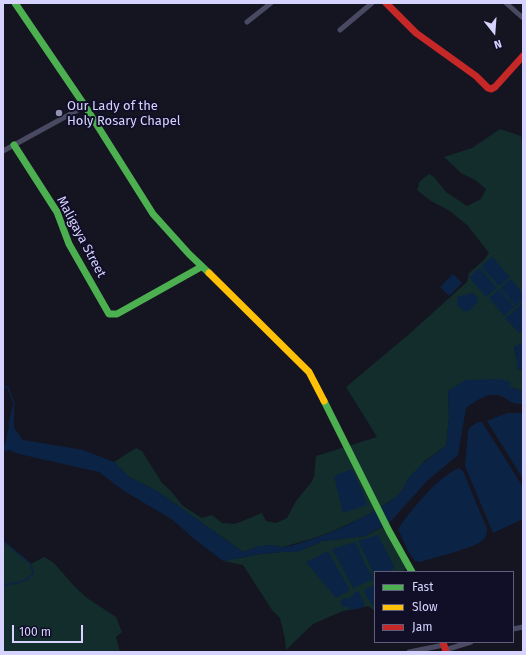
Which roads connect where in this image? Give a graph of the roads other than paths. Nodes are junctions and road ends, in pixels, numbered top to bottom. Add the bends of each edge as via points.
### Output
1 (15, 3) edge
2 (271, 3) edge
3 (372, 3) edge
4 (386, 3) edge
5 (506, 3) edge
6 (523, 18) edge
7 (247, 22) dead end
8 (340, 30) dead end
9 (522, 60) edge
10 (85, 106) junction
11 (14, 145) junction
12 (3, 151) edge
13 (201, 267) junction
14 (411, 571) edge
15 (466, 643) edge
16 (444, 647) edge
17 (409, 652) edge

1 - 10 main road
2 - 7 street
3 - 8 street
4 - 9 main road via 416,33 476,76 488,88 495,87
5 - 6 street
10 - 11 street
10 - 13 main road via 153,214
11 - 12 street
11 - 13 main road, Maligaya Street via 57,212 69,244 109,314 117,314
13 - 14 main road via 309,372
15 - 16 street
16 - 17 street

